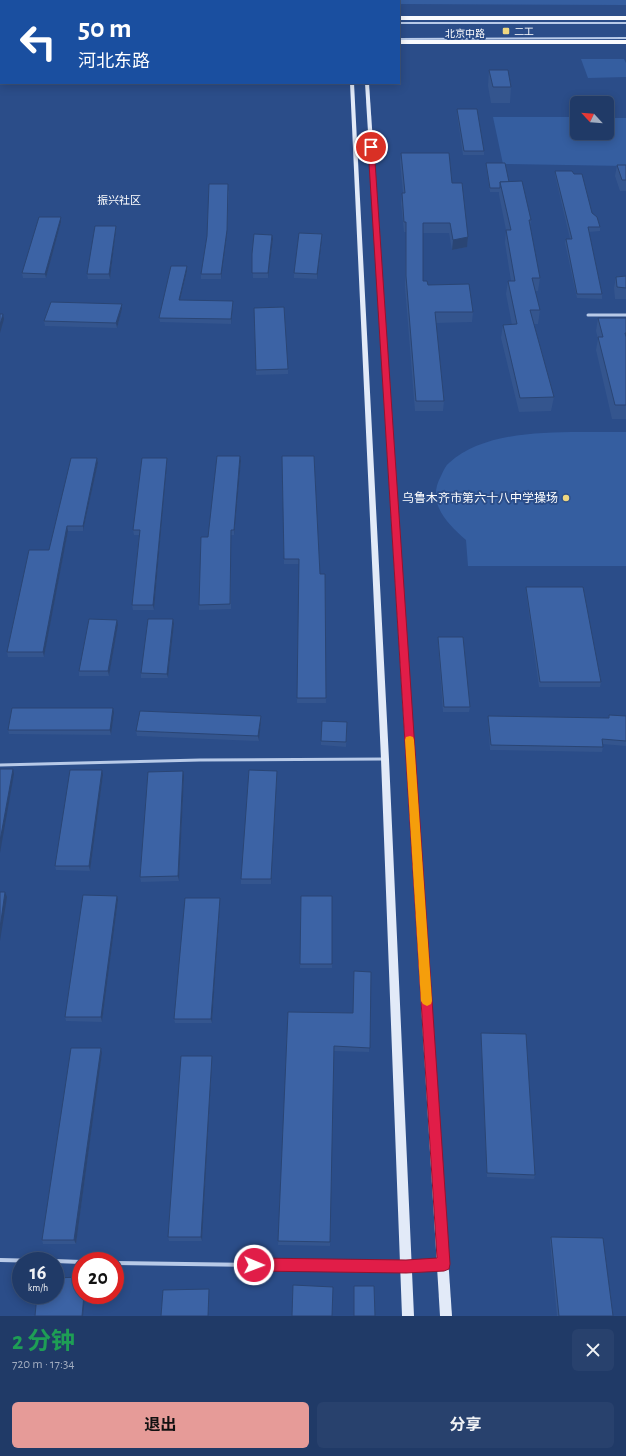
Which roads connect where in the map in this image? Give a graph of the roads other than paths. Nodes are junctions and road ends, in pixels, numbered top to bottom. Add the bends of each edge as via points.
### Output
1 (400, 18) edge
2 (626, 18) edge
3 (400, 23) edge
4 (626, 23) edge
5 (400, 38) edge
6 (626, 38) edge
7 (400, 42) edge
8 (626, 42) edge
9 (352, 84) edge
10 (367, 84) edge
11 (588, 315) dead end
12 (626, 315) edge
13 (386, 759) junction
14 (0, 765) edge
15 (0, 1260) edge
16 (12, 1260) edge
17 (124, 1263) edge
18 (444, 1264) junction
19 (406, 1267) junction
20 (408, 1316) edge
21 (446, 1316) edge

1 - 2 main road, 北京中路
3 - 4 lane
5 - 6 lane
7 - 8 main road, 北京中路
9 - 13 main road
10 - 18 main road
11 - 12 street
13 - 14 lane
13 - 19 main road
15 - 16 lane
17 - 19 lane
18 - 19 lane
18 - 21 main road
19 - 20 main road

